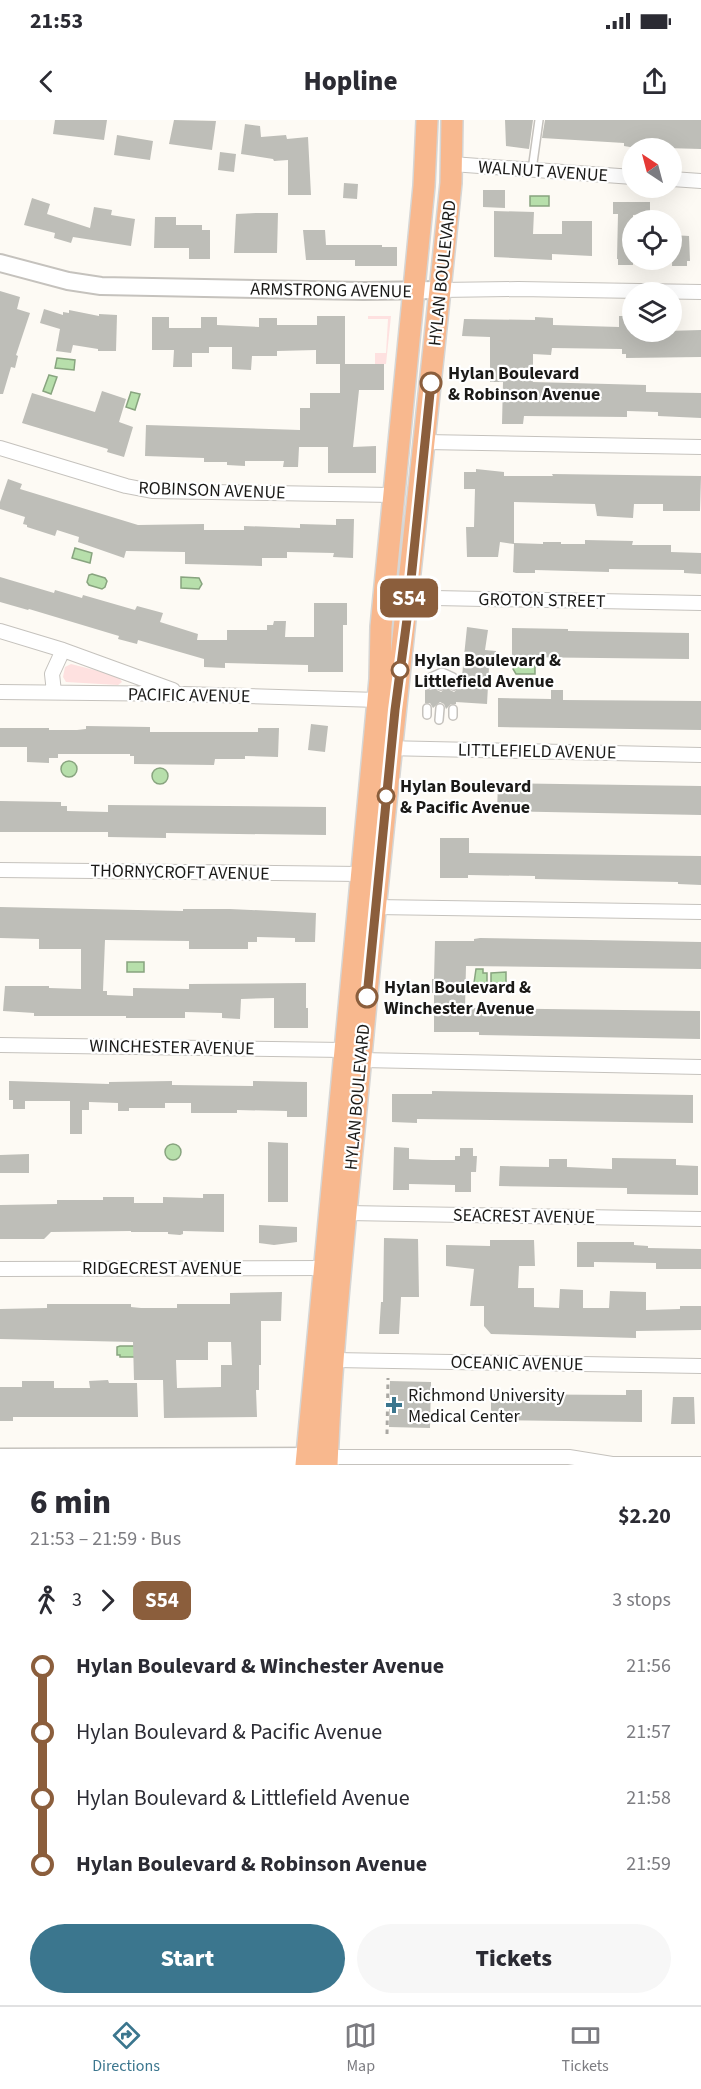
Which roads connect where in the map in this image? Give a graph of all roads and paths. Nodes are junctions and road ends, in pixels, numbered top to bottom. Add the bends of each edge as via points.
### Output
1 (427, 120) edge
2 (452, 120) edge
3 (538, 120) edge
4 (453, 164) junction
5 (532, 170) junction
6 (622, 176) edge
7 (682, 180) edge
8 (701, 181) edge
9 (0, 263) edge
10 (440, 290) junction
11 (414, 291) junction
12 (701, 292) edge
13 (425, 442) junction
14 (701, 447) edge
15 (0, 448) edge
16 (393, 495) junction
17 (384, 597) junction
18 (409, 597) junction
19 (701, 603) edge
20 (0, 631) edge
21 (63, 650) junction
22 (442, 672) junction
23 (428, 686) dead end
24 (441, 686) dead end
25 (454, 686) dead end
26 (0, 692) edge
27 (54, 693) junction
28 (183, 693) junction
29 (378, 700) junction
30 (440, 708) dead end
31 (440, 720) dead end
32 (382, 747) junction
33 (701, 755) edge
34 (0, 870) edge
35 (360, 874) junction
36 (375, 907) junction
37 (701, 912) edge
38 (0, 1045) edge
39 (352, 1055) junction
40 (701, 1067) edge
41 (347, 1213) junction
42 (701, 1218) edge
43 (323, 1268) junction
44 (0, 1269) edge
45 (334, 1360) junction
46 (701, 1366) edge
47 (388, 1378) dead end
48 (387, 1434) dead end
49 (0, 1458) edge
50 (317, 1461) edge
51 (591, 1463) edge
52 (701, 1464) edge

1 - 11 main road, HYLAN BOULEVARD
2 - 4 main road, HYLAN BOULEVARD
3 - 5 lane
4 - 5 street, WALNUT AVENUE
4 - 10 main road, HYLAN BOULEVARD
5 - 6 street, WALNUT AVENUE
7 - 8 street
9 - 11 street, ARMSTRONG AVENUE via 101,286
10 - 11 street, ARMSTRONG AVENUE
10 - 12 street, ARMSTRONG AVENUE
10 - 13 main road, HYLAN BOULEVARD
11 - 16 main road, HYLAN BOULEVARD
13 - 14 street
13 - 18 main road, HYLAN BOULEVARD
15 - 16 street, ROBINSON AVENUE via 138,489
16 - 17 main road, HYLAN BOULEVARD
17 - 18 street, GROTON STREET
17 - 29 main road, HYLAN BOULEVARD
18 - 19 street, GROTON STREET
18 - 32 main road, HYLAN BOULEVARD
20 - 21 street
21 - 27 street via 52,674
21 - 28 street
22 - 23 lane via 429,678
22 - 24 lane
22 - 25 lane via 453,677
26 - 27 street, PACIFIC AVENUE
27 - 28 street, PACIFIC AVENUE
28 - 29 street, PACIFIC AVENUE
29 - 32 main road, HYLAN BOULEVARD
30 - 31 lane
32 - 33 street, LITTLEFIELD AVENUE
32 - 35 main road, HYLAN BOULEVARD
32 - 36 main road, HYLAN BOULEVARD
34 - 35 street, THORNYCROFT AVENUE
35 - 39 main road, HYLAN BOULEVARD
36 - 37 street
36 - 39 main road, HYLAN BOULEVARD
38 - 39 street, WINCHESTER AVENUE
39 - 40 street, WINCHESTER AVENUE
39 - 41 main road, HYLAN BOULEVARD
39 - 43 main road, HYLAN BOULEVARD
41 - 42 street, SEACREST AVENUE
41 - 45 main road, HYLAN BOULEVARD
43 - 44 street, RIDGECREST AVENUE
43 - 50 main road, HYLAN BOULEVARD
45 - 46 street, OCEANIC AVENUE
45 - 50 main road, HYLAN BOULEVARD
47 - 48 path
49 - 50 main road
50 - 51 street via 569,1457
51 - 52 street

